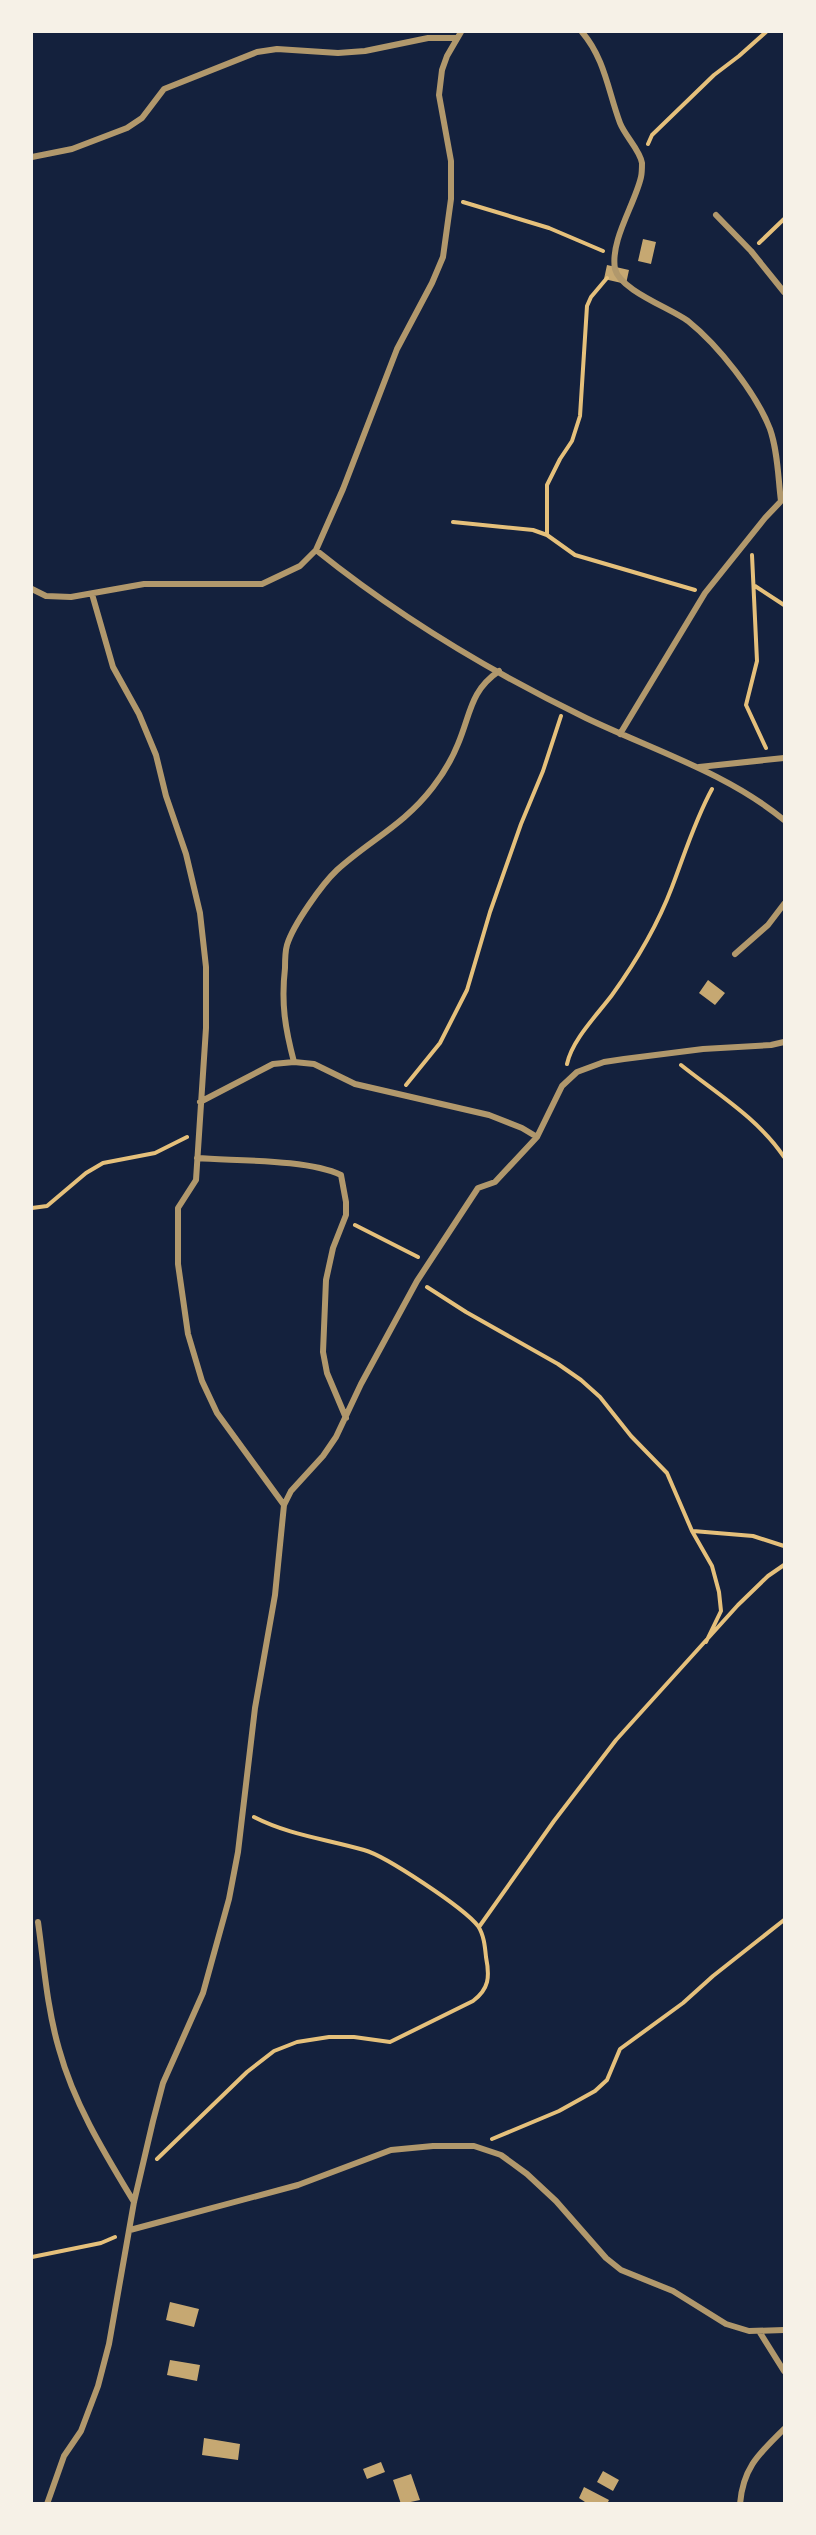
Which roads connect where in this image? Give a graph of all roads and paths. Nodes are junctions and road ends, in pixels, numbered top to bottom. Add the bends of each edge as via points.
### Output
1 (461, 32) edge
2 (582, 32) edge
3 (766, 32) edge
4 (456, 38) junction
5 (32, 157) edge
6 (642, 162) junction
7 (451, 199) junction
8 (716, 215) dead end
9 (784, 219) edge
10 (751, 251) junction
11 (616, 256) junction
12 (615, 269) junction
13 (784, 292) edge
14 (783, 500) edge
15 (453, 522) dead end
16 (753, 533) junction
17 (547, 535) junction
18 (316, 550) junction
19 (754, 586) junction
20 (32, 589) edge
21 (705, 592) junction
22 (92, 594) junction
23 (784, 605) edge
24 (499, 671) junction
25 (565, 708) junction
26 (620, 734) junction
27 (784, 758) edge
28 (766, 760) junction
29 (696, 768) junction
30 (716, 776) junction
31 (784, 820) edge
32 (784, 904) edge
33 (735, 954) dead end
34 (784, 1042) edge
35 (666, 1053) junction
36 (294, 1062) junction
37 (566, 1082) junction
38 (397, 1094) junction
39 (200, 1102) junction
40 (198, 1130) junction
41 (537, 1137) junction
42 (784, 1157) edge
43 (197, 1158) junction
44 (32, 1208) edge
45 (344, 1220) junction
46 (436, 1254) junction
47 (417, 1281) junction
48 (346, 1418) junction
49 (284, 1505) junction
50 (692, 1531) junction
51 (784, 1546) edge
52 (784, 1565) edge
53 (706, 1642) junction
54 (243, 1812) junction
55 (784, 1920) edge
56 (38, 1922) dead end
57 (478, 1927) junction
58 (474, 2146) junction
59 (143, 2171) junction
60 (134, 2202) junction
61 (130, 2230) junction
62 (32, 2257) edge
63 (784, 2330) edge
64 (759, 2331) junction
65 (784, 2371) edge
66 (784, 2429) edge
67 (47, 2504) edge
68 (740, 2504) edge

1 - 4 street
2 - 6 street via 604,67 621,125
3 - 6 path via 660,126
4 - 5 street via 428,38 347,52 257,52 164,89 142,117 127,128 72,149
4 - 7 street via 442,70 439,95 451,160
6 - 11 street
7 - 11 path via 549,228
7 - 18 street via 443,257 397,350
8 - 10 street
9 - 10 path
10 - 13 street
11 - 12 street
12 - 14 street via 629,287 687,321 713,345 744,384 770,430
12 - 17 path via 587,306 580,416 572,441 548,485
14 - 16 street
15 - 17 path via 512,527
16 - 19 path
16 - 21 street
17 - 21 path via 575,555
18 - 22 street via 300,566 262,584 144,584
18 - 24 street via 376,597
19 - 23 path
19 - 28 path via 757,661 746,705 766,746
20 - 22 street via 45,596
21 - 26 street
22 - 39 street via 113,667 156,755 200,913 206,967
24 - 25 street
24 - 36 street via 485,681 473,698 458,744 433,787 411,813 337,870 319,890 287,945 282,991 284,1024
25 - 26 street
25 - 38 path via 511,851 467,990 440,1043
26 - 29 street
27 - 28 street
28 - 29 street
29 - 30 street
30 - 31 street via 751,795
30 - 37 path via 665,903 618,986 570,1053
32 - 33 street via 768,925
34 - 35 street
35 - 37 street via 604,1062 577,1072
35 - 42 path via 748,1118
36 - 38 street via 314,1064 355,1084
36 - 39 street via 266,1067
37 - 41 street
38 - 41 street via 489,1116
39 - 40 street
40 - 43 street
40 - 44 path via 154,1153 103,1162 47,1206
41 - 46 street via 495,1182 478,1188
43 - 45 street via 306,1166 341,1175 346,1202
43 - 49 street via 196,1180 178,1208 178,1264 189,1335 202,1381 217,1413
45 - 46 path via 418,1257
45 - 48 street via 326,1280 323,1352 327,1373
46 - 47 street
47 - 48 street
47 - 50 path via 558,1364 587,1386 667,1473
48 - 49 street
49 - 54 street
50 - 51 path via 753,1536
50 - 53 path via 712,1566 719,1592 720,1611
52 - 53 path via 738,1605
53 - 57 path via 616,1740
54 - 57 path via 274,1828 366,1850 434,1890
54 - 59 street via 217,1943 203,1993 163,2083
55 - 58 path via 620,2049 607,2080 595,2091 530,2124
56 - 60 street via 59,2050 102,2149
57 - 59 path via 489,1973 488,1985 473,2001 390,2042 328,2037 274,2051
58 - 61 street via 391,2150 298,2185
58 - 64 street via 501,2155 527,2174 621,2270 673,2290 726,2324
59 - 60 street
60 - 61 street
61 - 62 path via 101,2243
61 - 67 street via 110,2344 98,2386 81,2431 64,2456
63 - 64 street
64 - 65 street
66 - 68 street via 751,2464 741,2486

